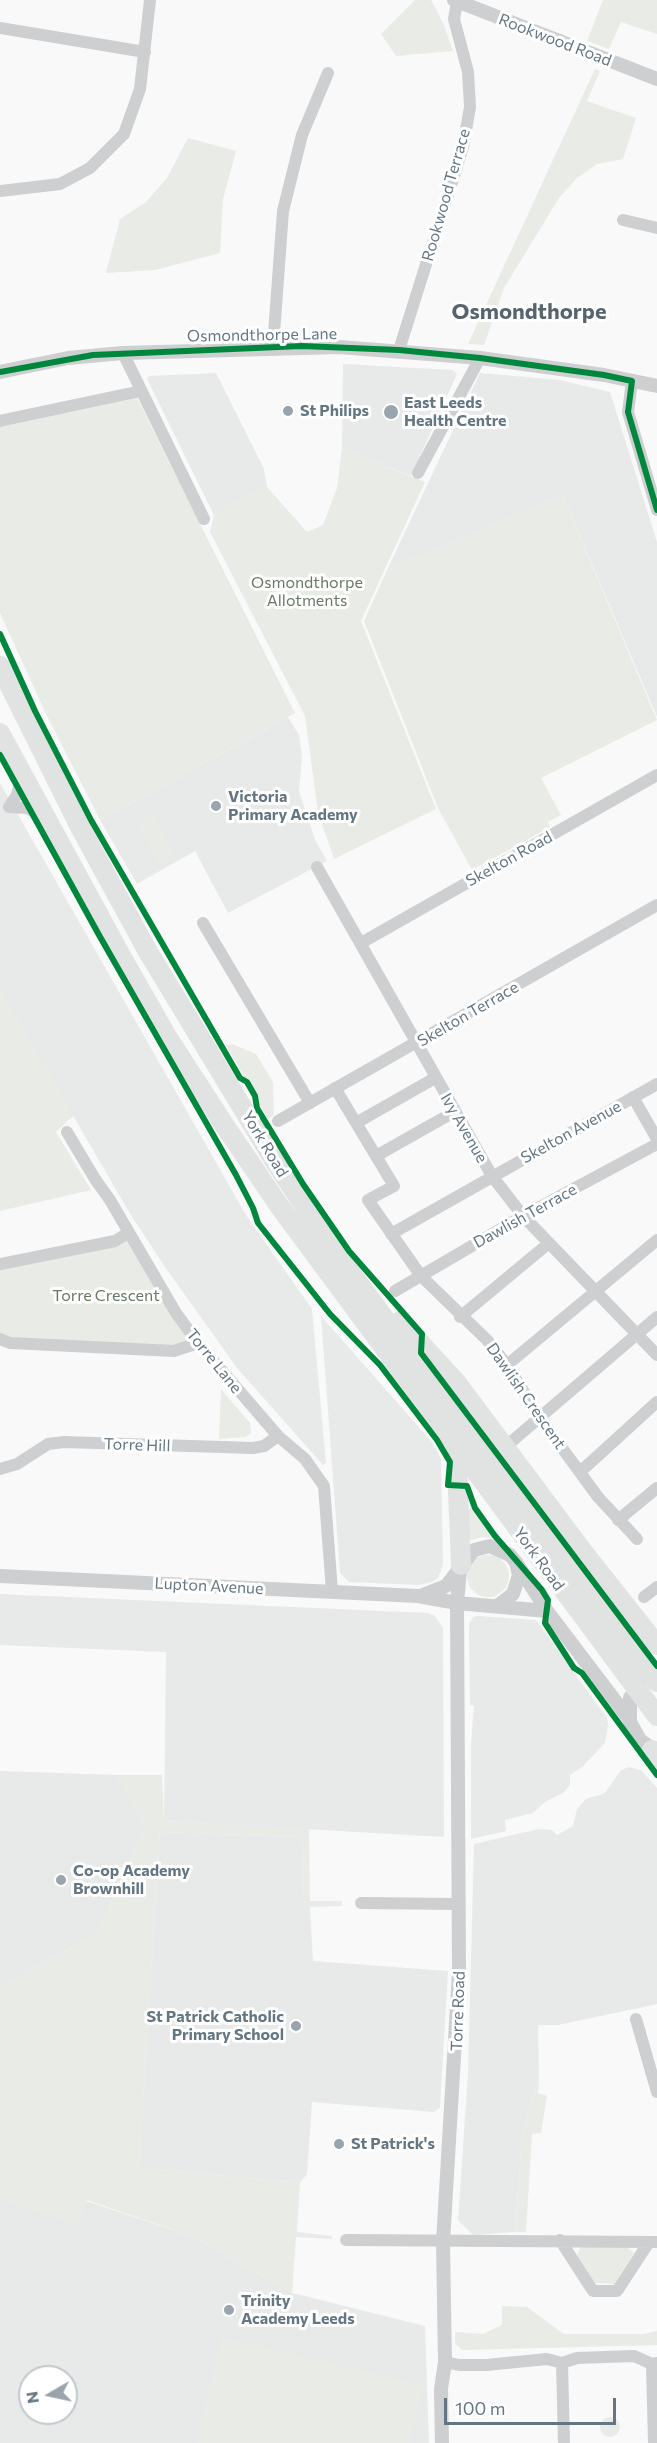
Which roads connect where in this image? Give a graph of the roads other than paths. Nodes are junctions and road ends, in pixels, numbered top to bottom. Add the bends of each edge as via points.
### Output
1 (150, 0) edge
2 (456, 1) edge
3 (0, 28) edge
4 (145, 52) junction
5 (328, 73) dead end
6 (657, 79) edge
7 (0, 191) edge
8 (623, 220) dead end
9 (657, 228) edge
10 (273, 347) junction
11 (399, 350) junction
12 (123, 353) junction
13 (480, 358) junction
14 (0, 372) edge
15 (632, 381) junction
16 (657, 386) edge
17 (141, 391) junction
18 (0, 422) edge
19 (418, 473) dead end
20 (657, 510) edge
21 (204, 519) dead end
22 (0, 666) edge
23 (0, 733) edge
24 (657, 775) edge
25 (22, 776) junction
26 (4, 810) edge
27 (47, 821) junction
28 (317, 867) dead end
29 (657, 905) edge
30 (203, 922) dead end
31 (361, 943) junction
32 (417, 1043) junction
33 (435, 1078) junction
34 (657, 1084) edge
35 (335, 1088) junction
36 (633, 1097) junction
37 (310, 1103) junction
38 (454, 1112) junction
39 (278, 1121) dead end
40 (356, 1123) junction
41 (67, 1132) dead end
42 (657, 1139) edge
43 (657, 1144) edge
44 (376, 1156) junction
45 (492, 1176) junction
46 (523, 1216) junction
47 (128, 1233) junction
48 (391, 1234) junction
49 (657, 1240) edge
50 (549, 1243) junction
51 (331, 1246) junction
52 (0, 1264) edge
53 (421, 1276) junction
54 (395, 1291) dead end
55 (595, 1291) junction
56 (460, 1317) junction
57 (657, 1317) edge
58 (637, 1334) junction
59 (0, 1339) edge
60 (198, 1344) junction
61 (657, 1355) edge
62 (507, 1365) junction
63 (657, 1402) edge
64 (540, 1418) junction
65 (278, 1436) junction
66 (456, 1443) junction
67 (513, 1443) junction
68 (0, 1469) edge
69 (580, 1472) junction
70 (657, 1488) edge
71 (618, 1520) junction
72 (637, 1539) dead end
73 (516, 1562) junction
74 (554, 1564) junction
75 (460, 1571) junction
76 (0, 1576) edge
77 (657, 1587) edge
78 (332, 1592) junction
79 (418, 1596) junction
80 (645, 1597) dead end
81 (457, 1603) junction
82 (483, 1605) junction
83 (497, 1606) junction
84 (547, 1611) junction
85 (657, 1645) edge
86 (657, 1670) edge
87 (657, 1682) edge
88 (634, 1690) junction
89 (606, 1691) junction
90 (657, 1716) edge
91 (629, 1719) junction
92 (655, 1754) edge
93 (361, 1903) dead end
94 (458, 1904) junction
95 (636, 2019) dead end
96 (655, 2075) edge
97 (657, 2092) edge
98 (346, 2240) dead end
99 (560, 2240) junction
100 (442, 2242) junction
101 (653, 2242) edge
102 (445, 2362) junction
103 (562, 2363) junction
104 (654, 2364) edge
105 (442, 2443) edge
106 (564, 2443) edge
107 (654, 2443) edge

1 - 4 street
2 - 6 street, Rookwood Road
2 - 11 street, Rookwood Terrace via 454,19 468,72 470,107 464,147
3 - 4 street
4 - 7 street via 140,89 124,134 90,168 60,184
5 - 10 street via 302,135 283,211
8 - 9 street
10 - 11 street, Osmondthorpe Lane
10 - 12 street, Osmondthorpe Lane
11 - 13 street, Osmondthorpe Lane
12 - 14 street, Osmondthorpe Lane via 68,358
12 - 17 street
13 - 15 street, Osmondthorpe Lane
13 - 19 street
15 - 16 street, Osmondthorpe Lane
15 - 20 street via 628,412
17 - 18 street
17 - 21 street
22 - 51 highway, York Road via 147,950 276,1165
23 - 25 highway, York Road
24 - 31 street, Skelton Road
25 - 26 street via 17,795
25 - 27 highway, York Road
26 - 27 street via 28,808
27 - 66 highway, York Road via 166,1035 226,1129
28 - 31 street, Ivy Avenue
29 - 32 street, Skelton Terrace
30 - 37 street
31 - 32 street, Ivy Avenue
32 - 33 street, Ivy Avenue
32 - 35 street, Skelton Terrace
33 - 38 street, Ivy Avenue
33 - 40 street
34 - 36 street, Skelton Avenue
35 - 37 street, Skelton Terrace
35 - 40 street
36 - 42 street
36 - 45 street, Skelton Avenue
37 - 39 street, Skelton Terrace
38 - 44 street
38 - 45 street, Ivy Avenue
40 - 44 street
41 - 47 street, Torre Lane
43 - 46 street, Dawlish Terrace
44 - 48 street, Dawlish Crescent via 394,1186 368,1200
45 - 46 street, Ivy Avenue
45 - 48 street, Skelton Avenue
46 - 50 street, Ivy Avenue
46 - 53 street, Dawlish Terrace
47 - 52 street via 115,1241
47 - 60 street, Torre Lane
48 - 53 street, Dawlish Crescent
49 - 55 street
50 - 55 street, Ivy Avenue
50 - 56 street
51 - 67 highway
51 - 74 highway, York Road
53 - 54 street, Dawlish Terrace
53 - 56 street, Dawlish Crescent
55 - 58 street, Ivy Avenue
55 - 62 street
56 - 62 street, Dawlish Crescent
57 - 58 street
58 - 61 street, Ivy Avenue
58 - 64 street
59 - 60 street via 10,1343 174,1351
60 - 65 street, Torre Lane
62 - 64 street, Dawlish Crescent
63 - 69 street
64 - 67 street
64 - 69 street, Dawlish Crescent
65 - 68 street, Torre Hill via 253,1448 64,1442 48,1444 17,1464
65 - 78 street, Torre Lane via 305,1459 324,1486
66 - 74 highway, York Road
66 - 75 highway
67 - 85 highway
69 - 71 street, Dawlish Crescent
70 - 71 street
71 - 72 street, Dawlish Crescent
73 - 75 street, Lupton Avenue via 505,1551 490,1546 474,1550
73 - 83 street via 518,1586
73 - 84 street, York Road
74 - 87 highway, York Road
74 - 90 highway, York Road
75 - 79 street, Lupton Avenue via 446,1586
75 - 81 street, Torre Road
75 - 82 street via 466,1595
76 - 78 street, Lupton Avenue
77 - 80 street
78 - 79 street, Lupton Avenue
79 - 81 street, Lupton Avenue
81 - 82 street, Lupton Avenue
81 - 94 street, Torre Road
82 - 83 street, Lupton Avenue
83 - 84 street, Lupton Avenue
84 - 89 street, York Road
86 - 88 street via 642,1679
88 - 89 street
88 - 91 street
89 - 91 street, York Road
91 - 92 street, York Road via 639,1740
93 - 94 street
94 - 100 street, Torre Road via 456,2064
95 - 96 street
96 - 97 street
98 - 100 street
99 - 100 street
99 - 101 street
99 - 101 street via 593,2291 617,2291
100 - 102 street, Torre Road
102 - 103 street via 477,2365 547,2359
102 - 105 street, Torre Road
103 - 104 street via 577,2358 634,2356
103 - 106 street
104 - 107 street

